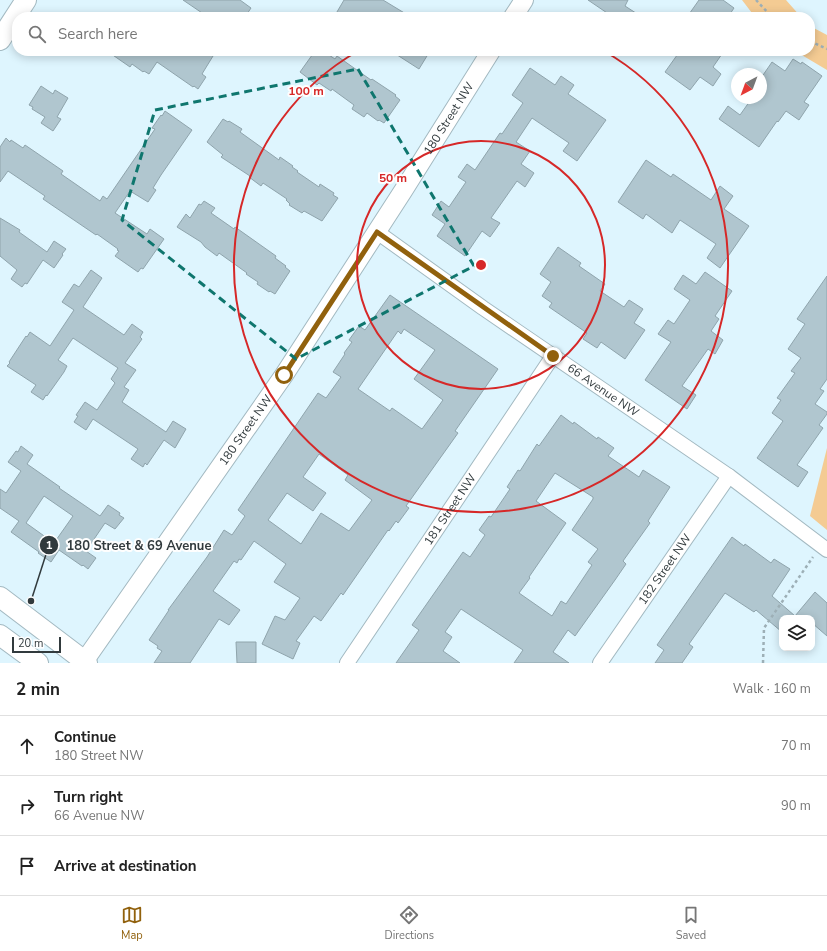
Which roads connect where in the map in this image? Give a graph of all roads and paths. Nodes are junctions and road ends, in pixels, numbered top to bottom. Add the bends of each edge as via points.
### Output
1 (26, 0) edge
2 (524, 0) edge
3 (756, 0) edge
4 (18, 12) edge
5 (516, 12) edge
6 (767, 12) edge
7 (12, 22) edge
8 (0, 40) edge
9 (815, 43) edge
10 (827, 48) edge
11 (488, 56) edge
12 (377, 232) junction
13 (553, 356) junction
14 (730, 476) junction
15 (824, 548) edge
16 (0, 597) edge
17 (0, 635) edge
18 (85, 662) edge
19 (38, 663) edge
20 (346, 663) edge
21 (600, 663) edge
22 (763, 663) edge

1 - 4 main road
2 - 5 street
3 - 6 path
7 - 8 main road
9 - 10 path
11 - 12 street, 180 Street NW
12 - 13 street, 66 Avenue NW
12 - 18 street, 180 Street NW via 284,375
13 - 14 street, 66 Avenue NW
13 - 20 street, 181 Street NW
14 - 15 street, 66 Avenue NW
14 - 21 street, 182 Street NW
15 - 22 path via 764,628
16 - 18 main road
17 - 19 main road

